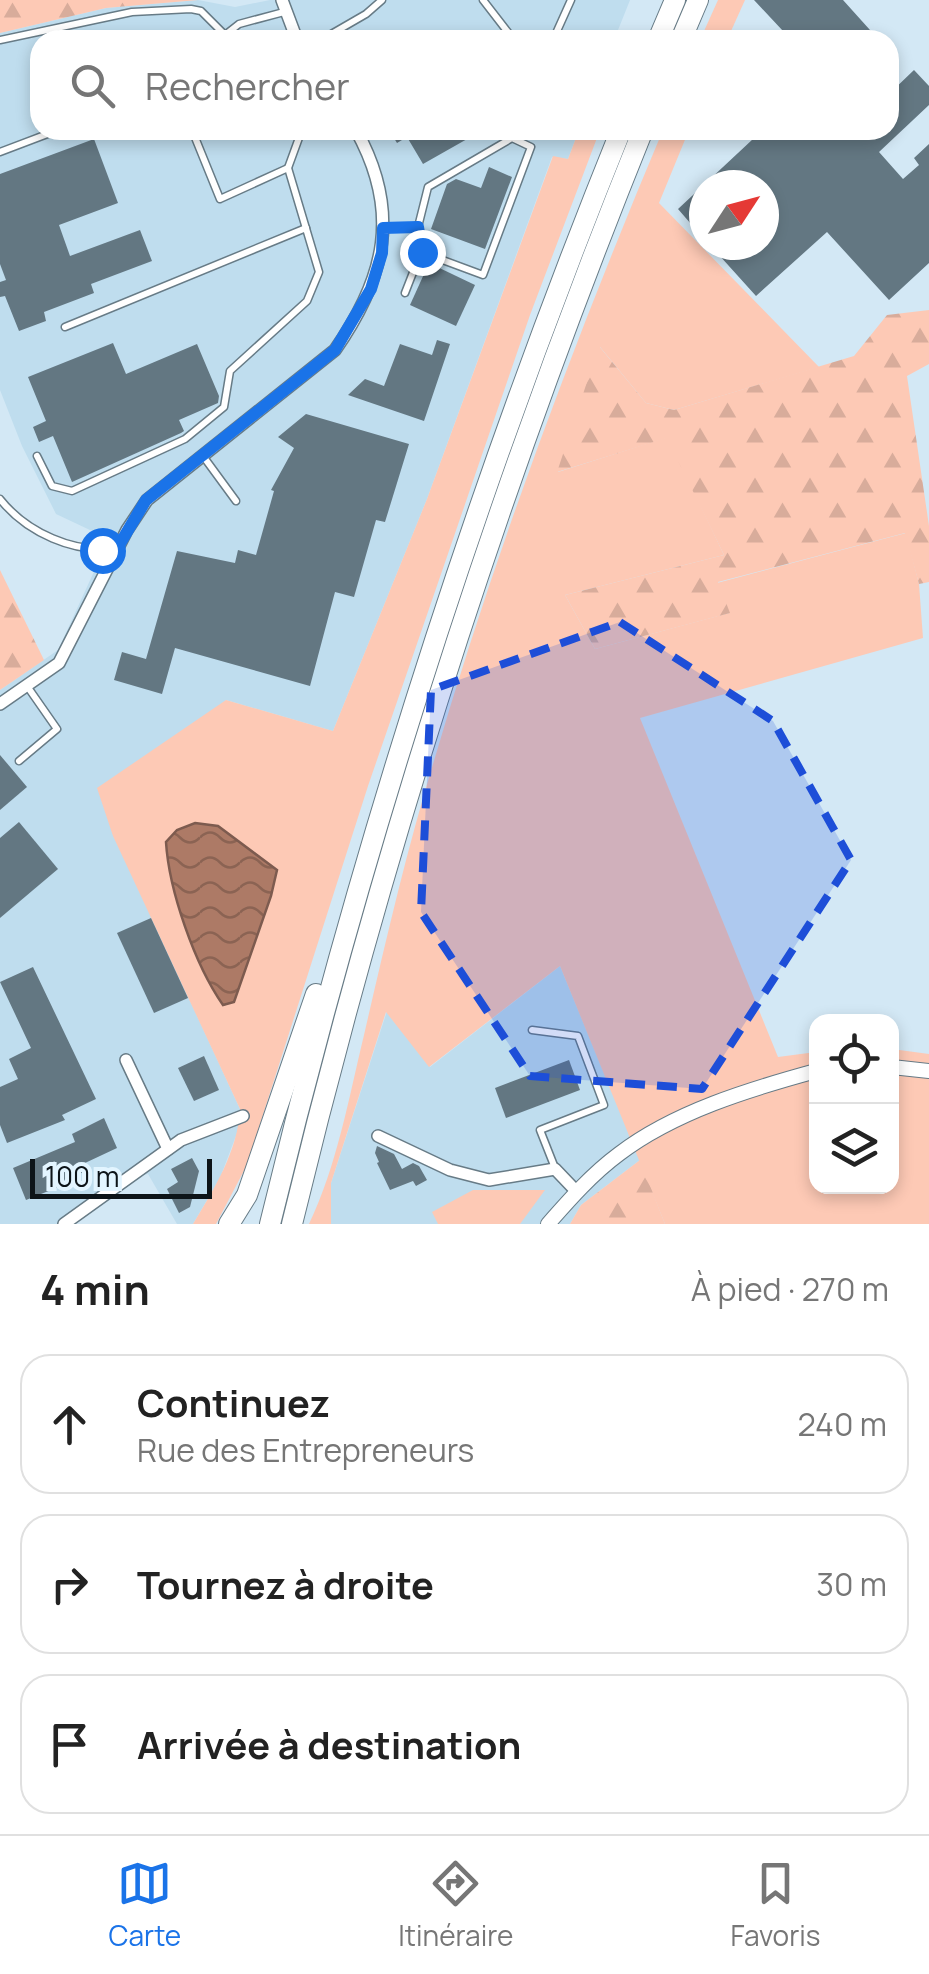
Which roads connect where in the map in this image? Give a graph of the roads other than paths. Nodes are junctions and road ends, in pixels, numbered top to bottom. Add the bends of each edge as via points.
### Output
1 (382, 0) edge
2 (483, 0) edge
3 (571, 0) edge
4 (675, 0) edge
5 (698, 0) edge
6 (283, 6) edge
7 (47, 30) edge
8 (218, 30) edge
9 (233, 30) edge
10 (293, 30) edge
11 (338, 30) edge
12 (506, 30) edge
13 (558, 30) edge
14 (662, 30) edge
15 (685, 30) edge
16 (30, 34) edge
17 (0, 40) edge
18 (32, 140) edge
19 (196, 140) edge
20 (298, 140) edge
21 (360, 140) edge
22 (509, 140) edge
23 (516, 140) edge
24 (617, 140) edge
25 (640, 140) edge
26 (0, 152) edge
27 (288, 168) junction
28 (418, 227) junction
29 (306, 228) junction
30 (383, 228) junction
31 (422, 252) junction
32 (405, 293) dead end
33 (65, 327) dead end
34 (202, 455) junction
35 (37, 456) dead end
36 (0, 498) edge
37 (236, 501) dead end
38 (118, 547) junction
39 (27, 686) junction
40 (0, 704) edge
41 (19, 760) dead end
42 (334, 972) junction
43 (532, 1030) dead end
44 (126, 1060) dead end
45 (899, 1067) edge
46 (929, 1071) edge
47 (809, 1073) edge
48 (327, 1083) junction
49 (243, 1116) dead end
50 (378, 1136) dead end
51 (168, 1149) junction
52 (556, 1169) junction
53 (576, 1191) junction
54 (64, 1224) edge
55 (229, 1224) edge
56 (270, 1224) edge
57 (292, 1224) edge
58 (307, 1224) edge
59 (551, 1224) edge

1 - 11 lane
2 - 12 lane
3 - 13 lane
4 - 14 highway
5 - 15 highway
6 - 9 lane
6 - 10 street
7 - 8 lane via 191,8
16 - 17 lane
18 - 26 lane
19 - 27 lane via 220,199
20 - 27 lane
21 - 30 street via 379,186
22 - 28 lane via 428,187
23 - 31 lane via 531,147 482,275
24 - 42 highway via 478,509
25 - 48 highway via 469,602
27 - 29 lane
28 - 30 lane
28 - 31 lane
29 - 33 lane
29 - 35 lane via 318,272 308,301 230,371 224,407 215,418 185,439 72,490 52,486
30 - 34 street via 371,289 335,350
31 - 32 lane
34 - 37 lane
34 - 38 street via 146,500
36 - 38 lane via 29,527 59,540 87,550
38 - 39 street via 59,663
39 - 40 street
39 - 41 lane via 57,729
42 - 55 highway via 321,976 247,1195
42 - 56 highway
43 - 52 lane via 578,1036 604,1105 540,1130
44 - 51 street
45 - 46 street
47 - 53 street via 662,1128
48 - 57 highway
48 - 58 highway via 334,1093
49 - 51 street
50 - 52 street via 450,1170 489,1180
51 - 54 street
52 - 53 street
53 - 59 street

